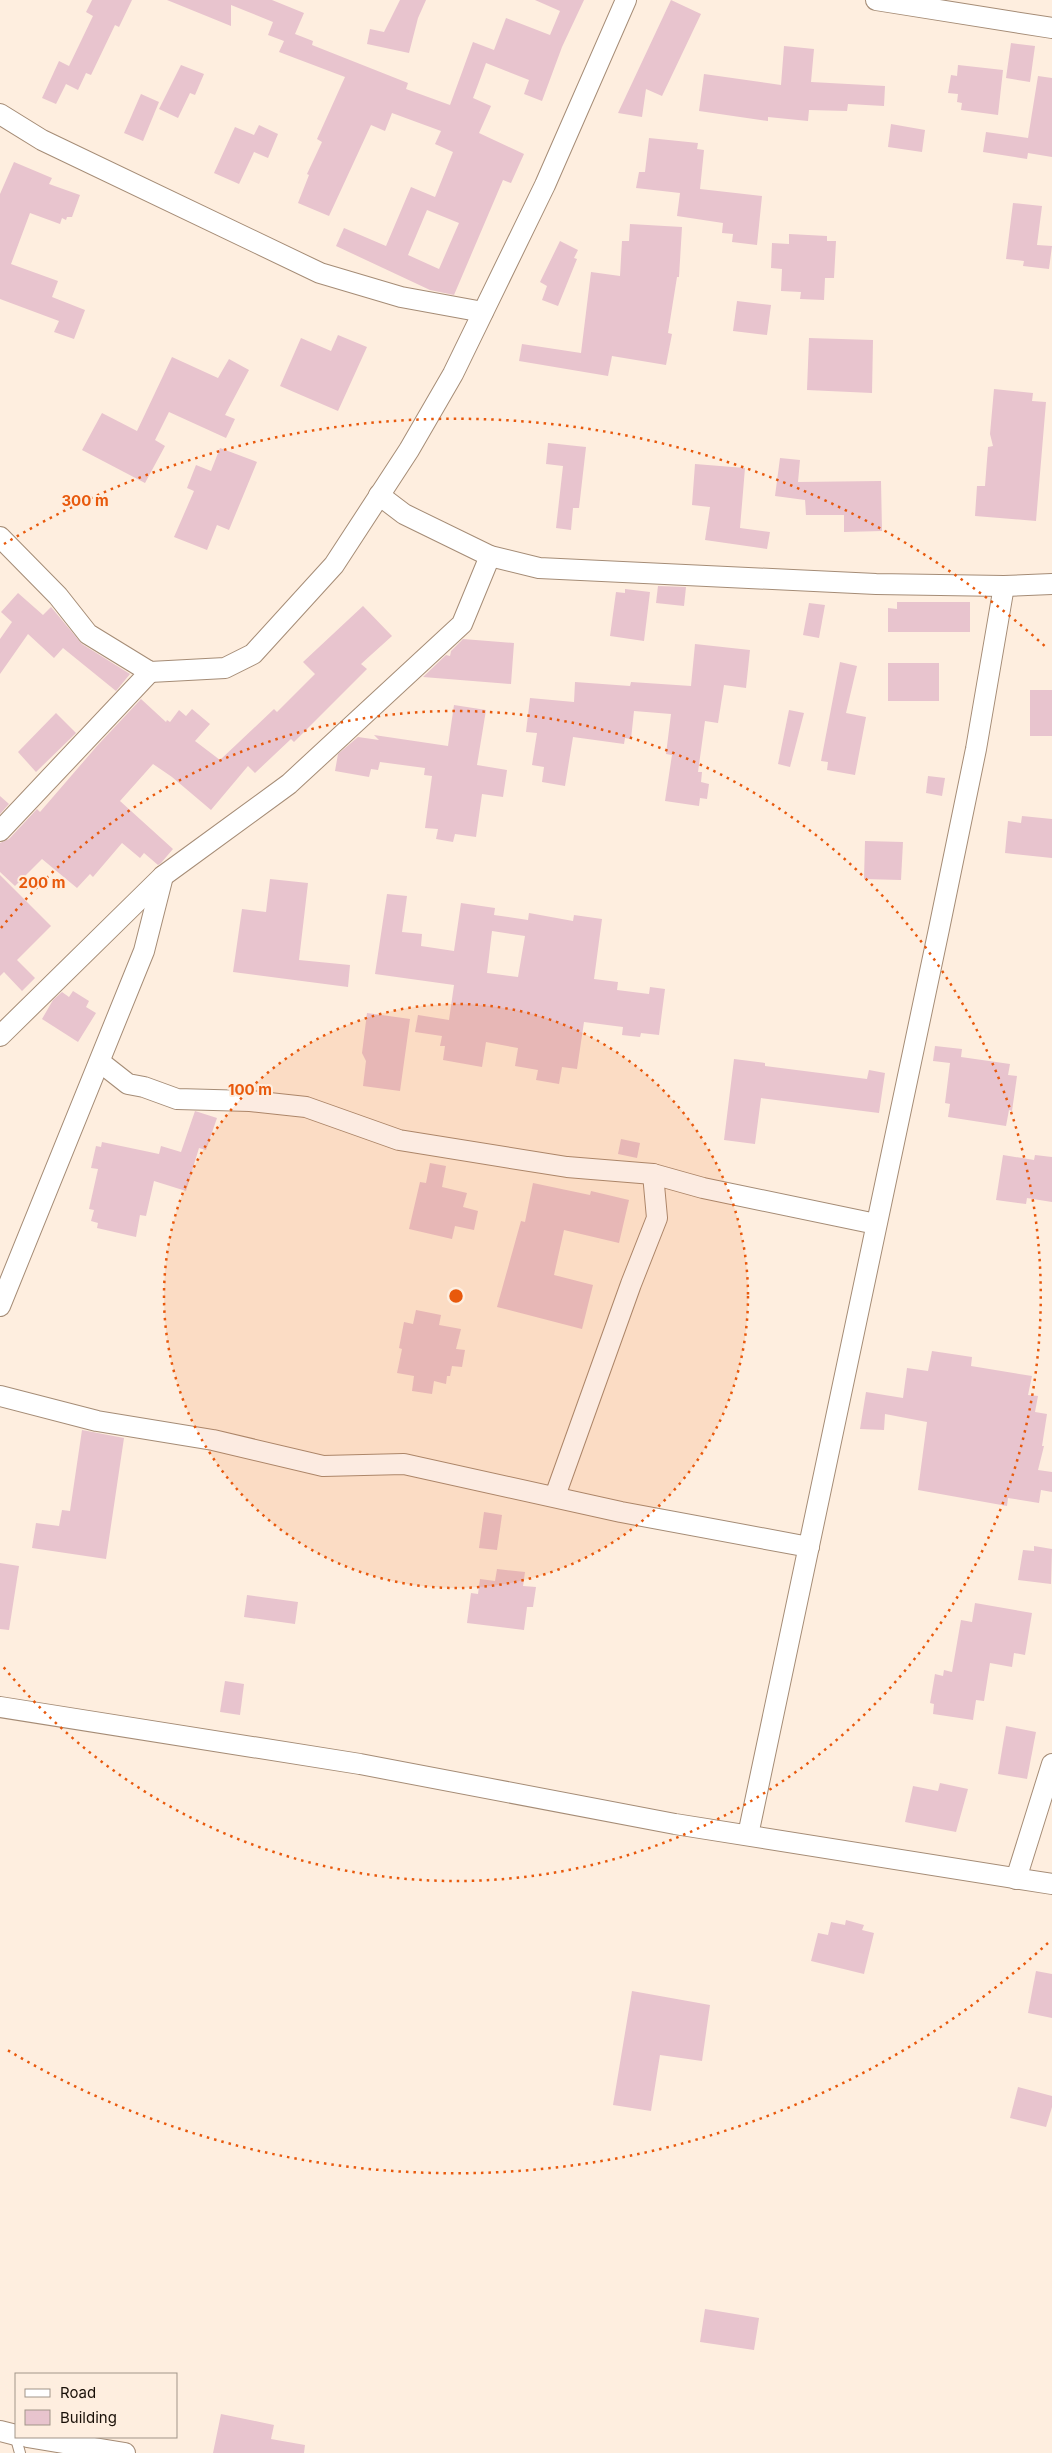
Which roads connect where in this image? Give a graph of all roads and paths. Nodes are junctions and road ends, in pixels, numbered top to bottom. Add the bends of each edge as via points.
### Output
1 (626, 0) edge
2 (876, 0) edge
3 (1052, 28) edge
4 (0, 114) edge
5 (483, 312) junction
6 (379, 495) junction
7 (0, 537) edge
8 (490, 556) junction
9 (1052, 584) edge
10 (1004, 586) junction
11 (150, 672) junction
12 (0, 831) edge
13 (163, 876) junction
14 (3, 1027) edge
15 (100, 1062) junction
16 (653, 1174) junction
17 (876, 1224) junction
18 (0, 1306) edge
19 (0, 1396) edge
20 (555, 1496) junction
21 (809, 1547) junction
22 (0, 1707) edge
23 (1052, 1764) edge
24 (748, 1835) junction
25 (1016, 1879) junction
26 (1052, 1884) edge
27 (16, 2438) edge
28 (124, 2453) edge

1 - 5 street via 545,184
2 - 3 street
4 - 5 street via 42,140 320,274 401,297
5 - 6 street via 453,374
6 - 8 street via 404,514
6 - 11 street via 334,565 253,654 225,668
7 - 11 street via 58,596 88,634
8 - 10 street via 539,568 602,572
8 - 13 street via 462,624 289,784
9 - 10 street
10 - 17 street via 974,759
11 - 12 street
13 - 14 street
13 - 15 street via 144,951
15 - 16 street via 128,1084 177,1099 306,1106 399,1140 567,1167
15 - 18 street
16 - 17 street via 703,1188
16 - 20 street via 657,1218
17 - 21 street
19 - 20 street via 97,1422 213,1440 323,1466 404,1464
20 - 21 street
21 - 24 street
22 - 24 street via 360,1764
23 - 25 street
24 - 25 street
25 - 26 street
27 - 28 street

